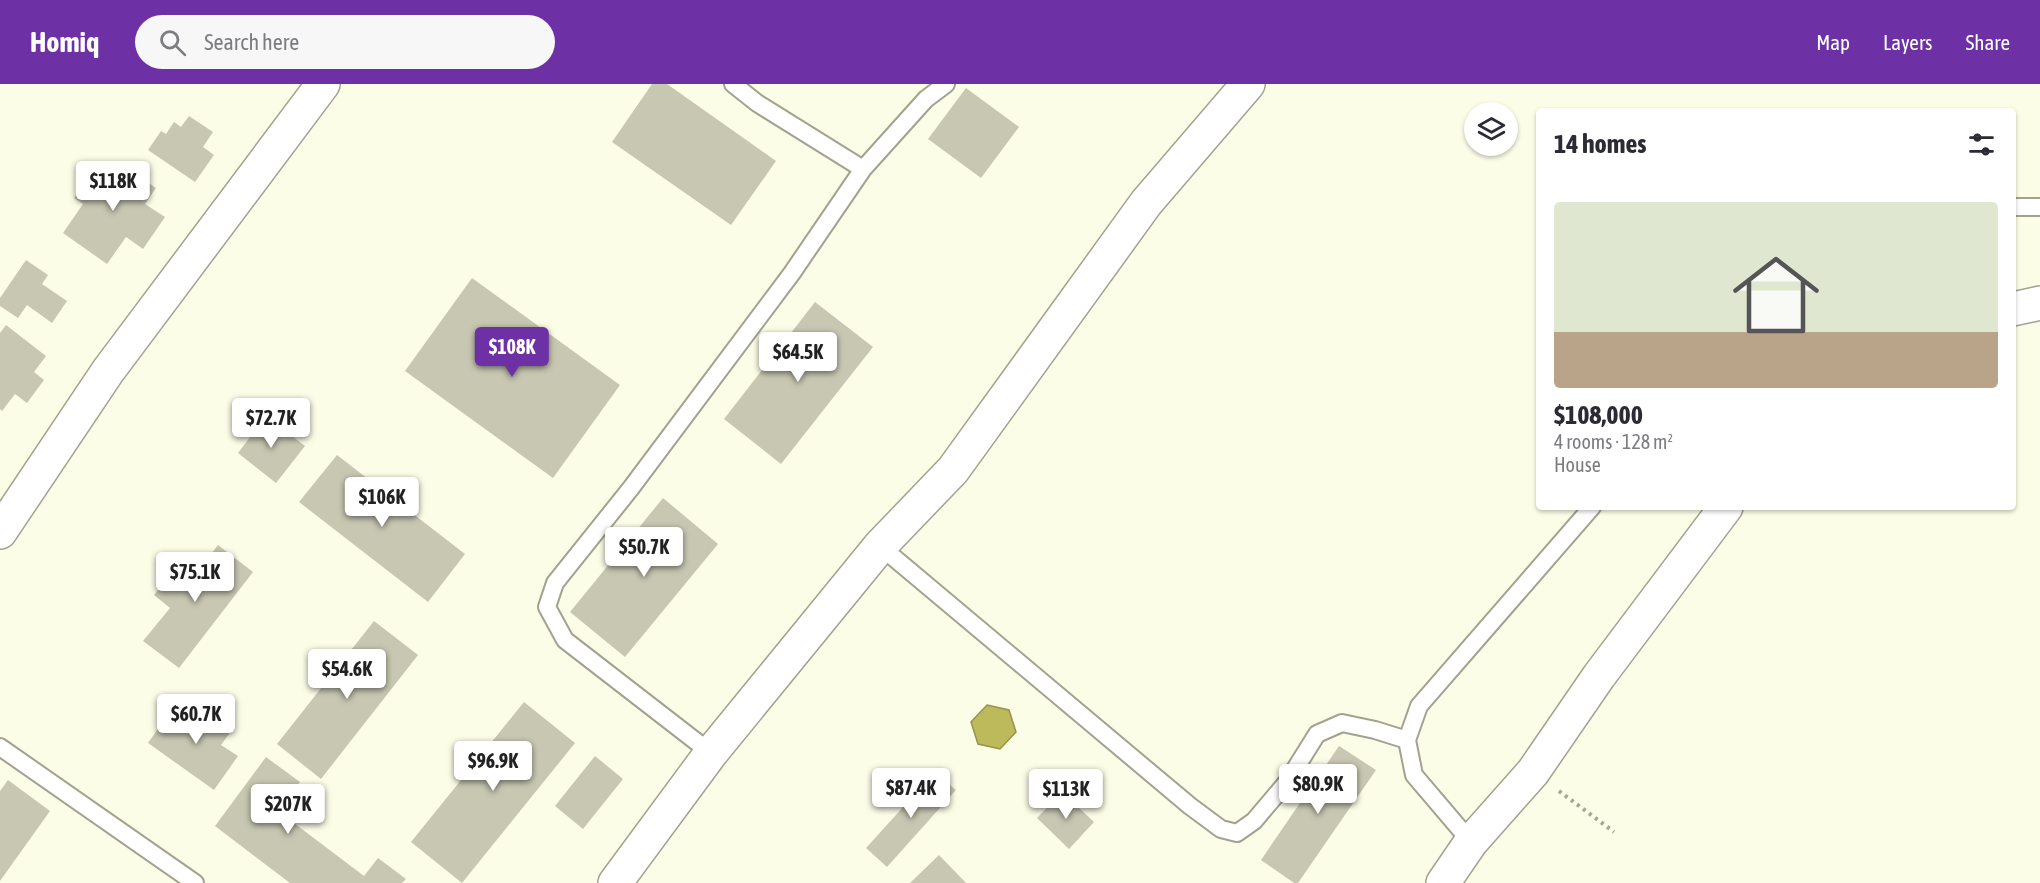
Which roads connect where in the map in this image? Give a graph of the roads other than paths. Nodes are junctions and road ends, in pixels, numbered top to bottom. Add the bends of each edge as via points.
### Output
1 (324, 84) edge
2 (733, 84) edge
3 (945, 84) edge
4 (1248, 84) edge
5 (862, 169) junction
6 (2016, 207) edge
7 (2040, 207) edge
8 (2040, 303) edge
9 (2016, 308) edge
10 (1589, 510) edge
11 (1724, 510) edge
12 (0, 532) edge
13 (880, 546) junction
14 (1407, 740) junction
15 (0, 747) edge
16 (711, 753) junction
17 (1472, 842) junction
18 (195, 883) edge
19 (615, 883) edge
20 (1443, 883) edge

1 - 12 street via 108,371
2 - 5 lane
3 - 5 lane via 926,99
4 - 13 street via 1146,203 953,470
5 - 16 lane via 792,273 555,583 547,607 565,640
6 - 7 lane
8 - 9 street
10 - 14 lane via 1419,706
11 - 17 street via 1599,676 1533,772
13 - 14 lane via 1221,829 1237,832 1254,821 1287,782 1317,734 1342,723
13 - 16 street
14 - 17 lane via 1414,775
15 - 18 lane
16 - 19 street
17 - 20 street

